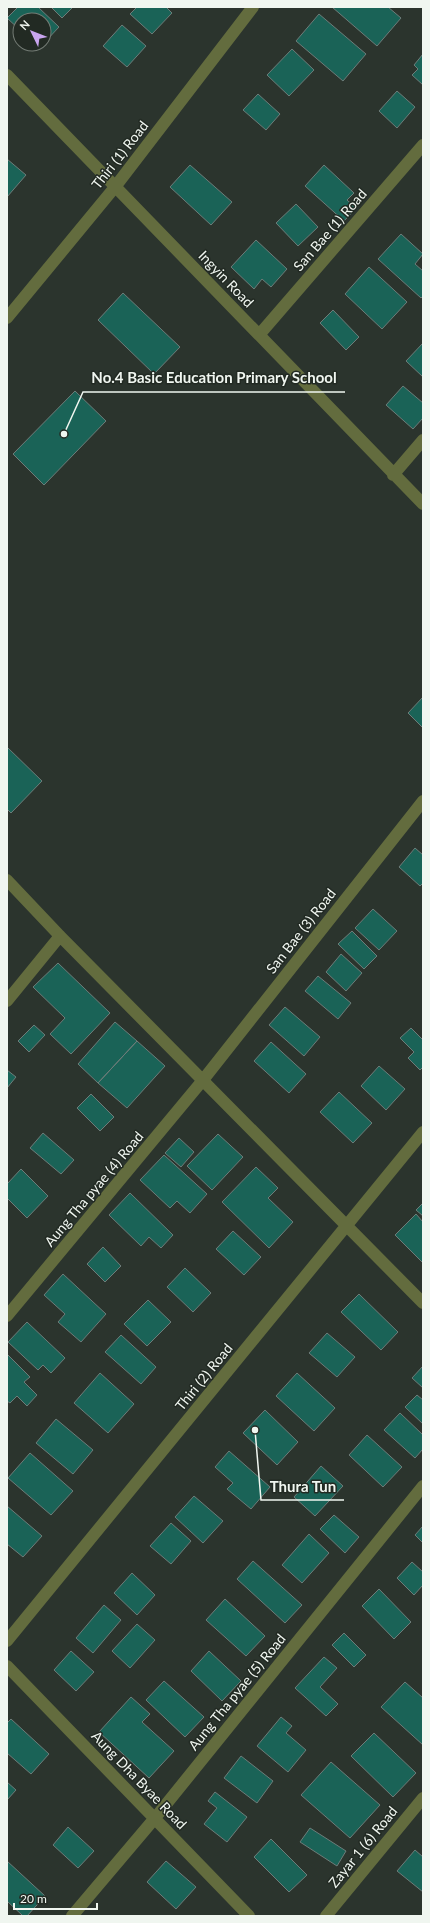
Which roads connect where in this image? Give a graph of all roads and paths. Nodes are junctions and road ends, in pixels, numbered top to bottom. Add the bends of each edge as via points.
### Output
1 (253, 7) edge
2 (7, 76) edge
3 (423, 145) edge
4 (115, 187) junction
5 (7, 318) edge
6 (259, 335) junction
7 (423, 440) edge
8 (393, 475) junction
9 (423, 504) edge
10 (423, 801) edge
11 (7, 880) edge
12 (60, 936) junction
13 (7, 1000) edge
14 (203, 1080) junction
15 (423, 1132) edge
16 (347, 1226) junction
17 (423, 1303) edge
18 (7, 1316) edge
19 (423, 1486) edge
20 (7, 1641) edge
21 (7, 1666) edge
22 (423, 1798) edge
23 (155, 1818) junction
24 (72, 1916) edge
25 (249, 1916) edge
26 (326, 1916) edge

1 - 4 street, Thiri (1) Road
2 - 4 street, Ingyin Road
3 - 6 street, San Bae (1) Road
4 - 5 street, Thiri (1) Road
4 - 6 street, Ingyin Road
6 - 8 street, Ingyin Road
7 - 8 street
8 - 9 street, Ingyin Road
10 - 14 street, San Bae (3) Road
11 - 12 street
12 - 13 street
12 - 14 street
14 - 16 street
14 - 18 street, Aung Tha pyae (4) Road
15 - 16 street, Thiri (2) Road
16 - 17 street
16 - 20 street, Thiri (2) Road
19 - 23 street, Aung Tha pyae (5) Road
21 - 23 street, Aung Dha Byae Road
22 - 26 street, Zayar 1 (6) Road
23 - 24 street, Aung Tha pyae (5) Road
23 - 25 street, Aung Dha Byae Road

